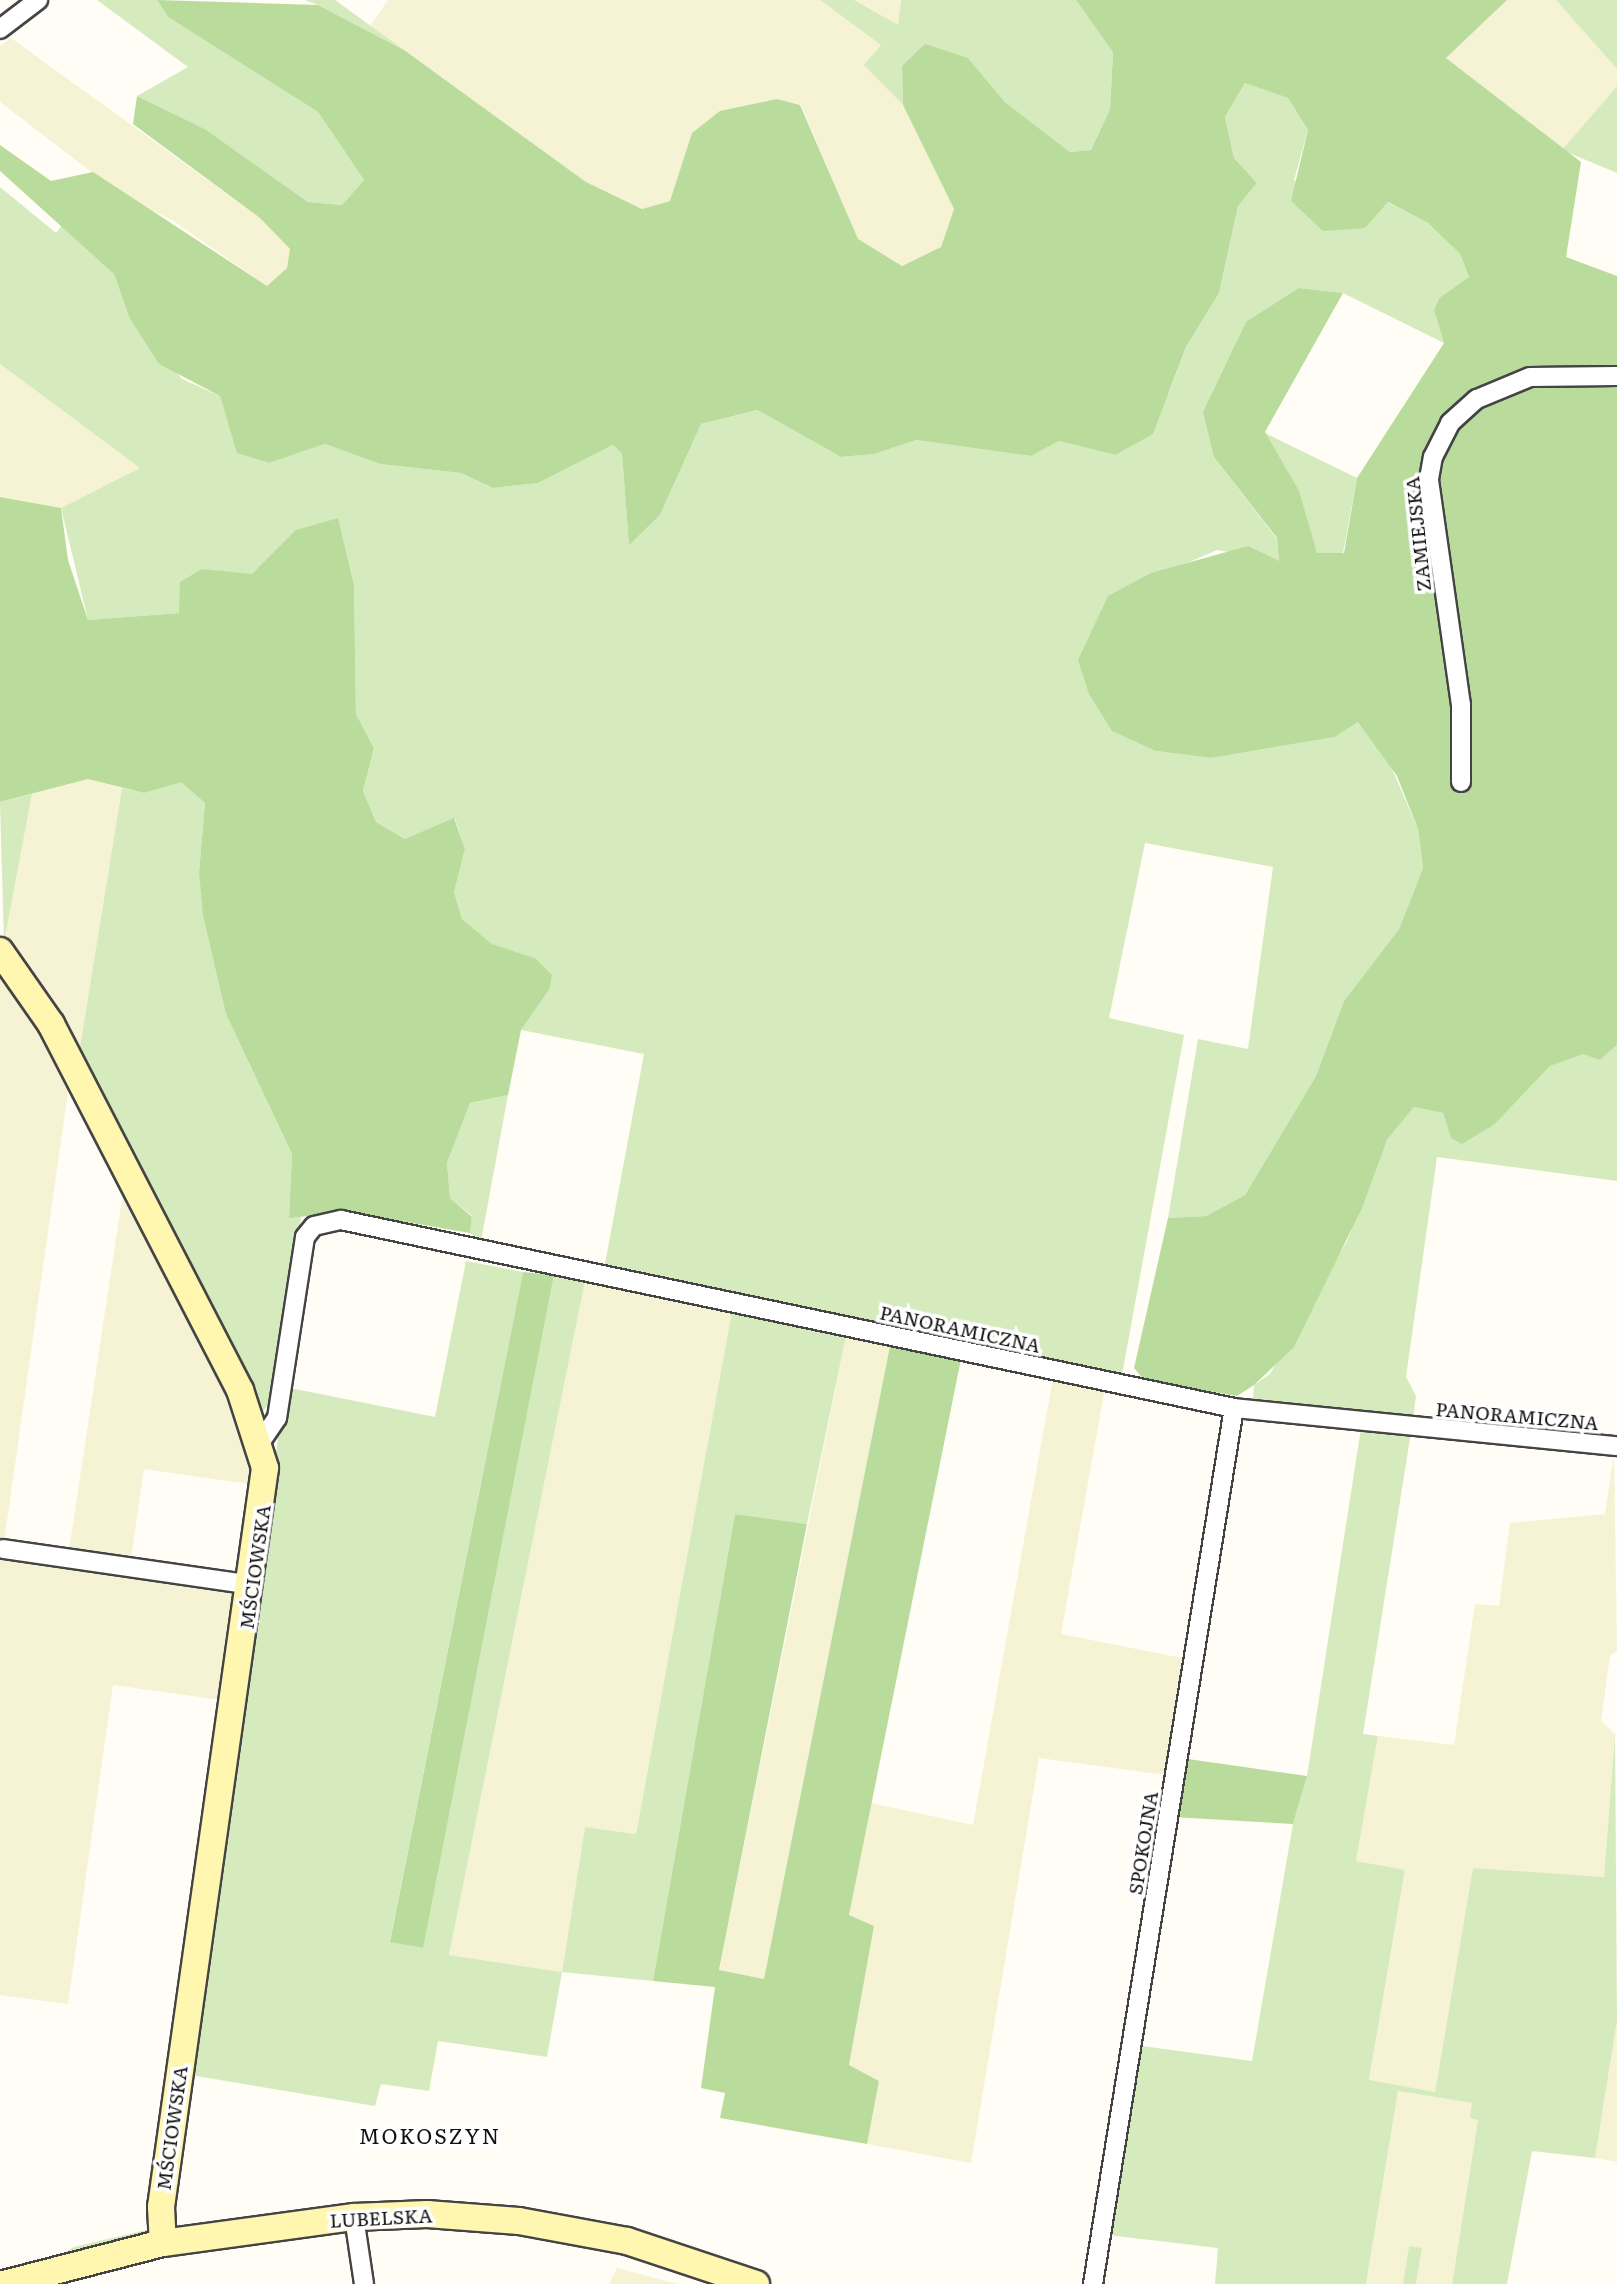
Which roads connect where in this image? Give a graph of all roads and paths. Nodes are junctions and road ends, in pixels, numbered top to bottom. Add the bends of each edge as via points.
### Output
1 (38, 0) edge
2 (0, 29) edge
3 (1617, 376) edge
4 (1461, 782) dead end
5 (0, 951) edge
6 (1234, 1408) junction
7 (260, 1443) junction
8 (1617, 1446) edge
9 (3, 1549) dead end
10 (252, 1585) junction
11 (354, 2217) junction
12 (163, 2243) junction
13 (4, 2284) edge
14 (364, 2284) edge
15 (756, 2284) edge
16 (1093, 2284) edge

1 - 2 street
3 - 4 street, ZAMIEJSKA via 1530,377 1476,399 1450,422 1433,457 1429,479 1461,705
5 - 7 street, MŚCIOWSKA via 51,1024 240,1390
6 - 7 street, PANORAMICZNA via 341,1220 314,1226 306,1237 277,1418
6 - 8 street, PANORAMICZNA
6 - 16 street, SPOKOJNA
7 - 10 street, MŚCIOWSKA via 265,1489
9 - 10 street
10 - 12 street, MŚCIOWSKA via 161,2207
11 - 12 street, LUBELSKA
11 - 14 street
11 - 15 street, LUBELSKA via 472,2216 544,2225 627,2241
12 - 13 street, LUBELSKA

